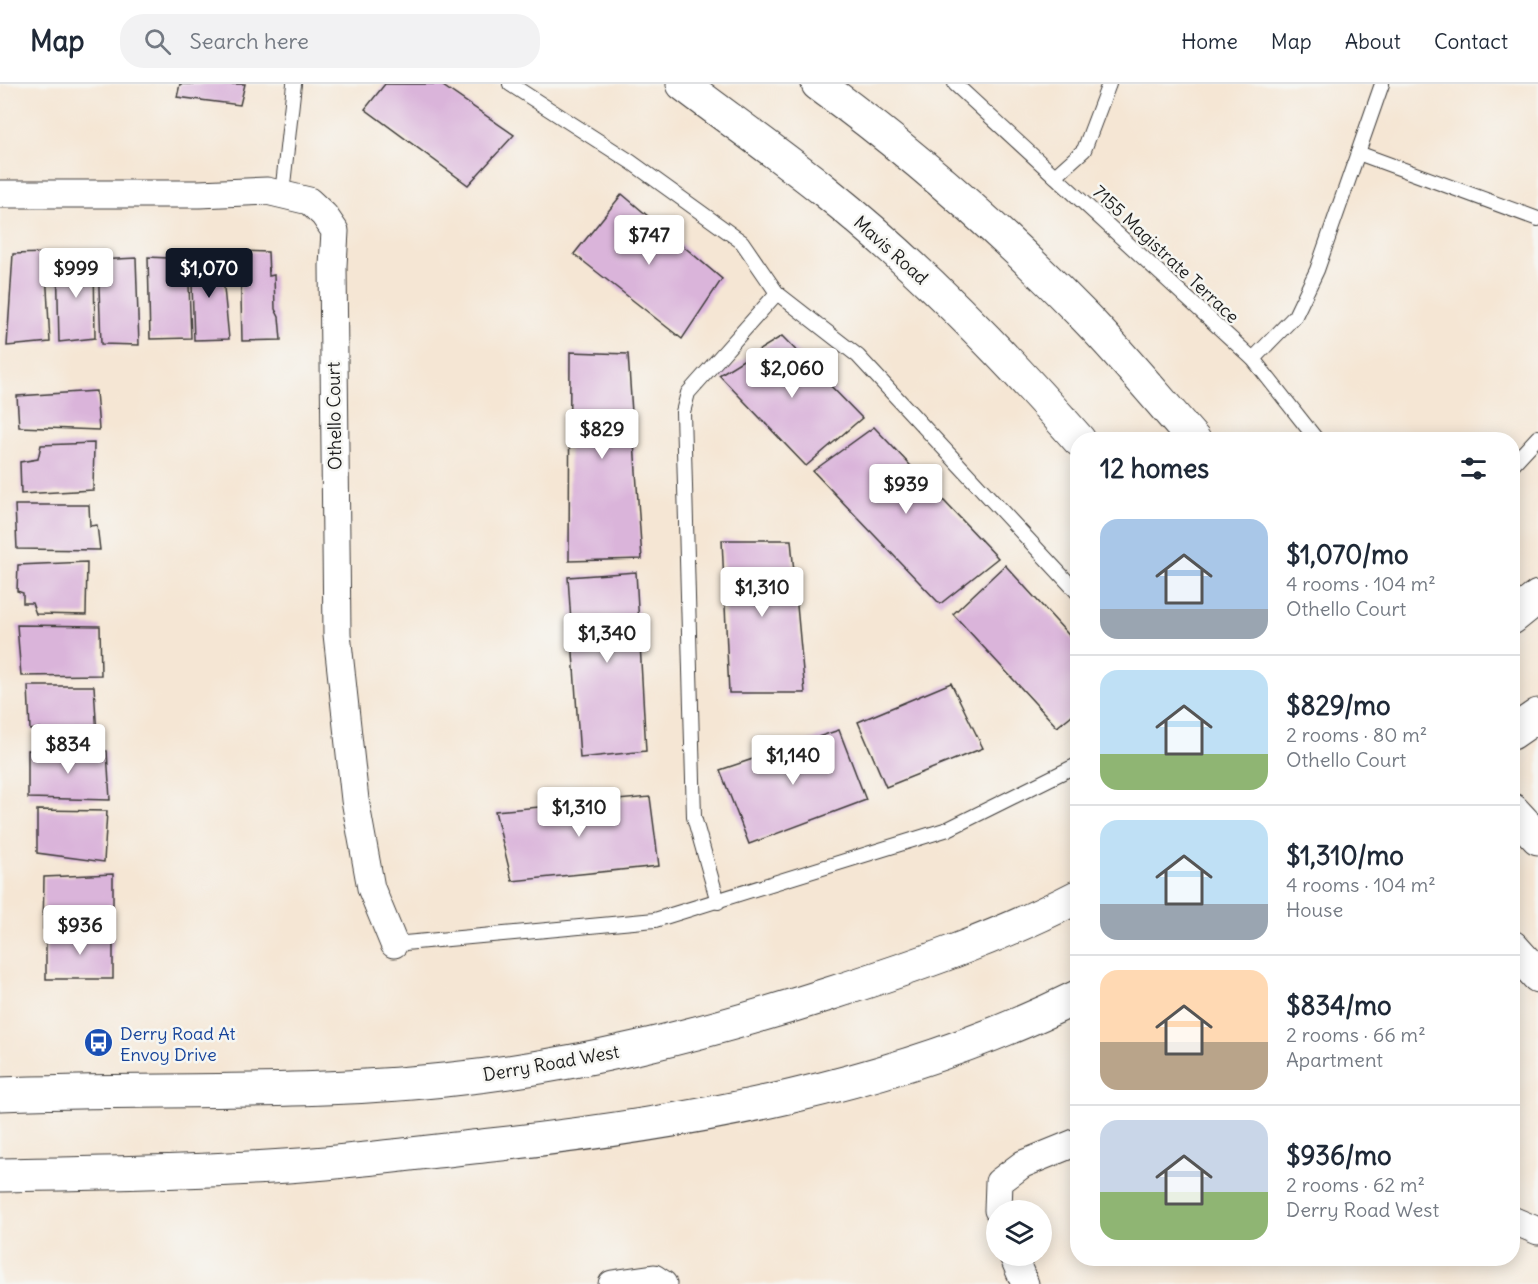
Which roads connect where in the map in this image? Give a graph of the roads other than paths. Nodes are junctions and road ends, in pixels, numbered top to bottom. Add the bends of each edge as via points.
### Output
1 (294, 84) edge
2 (510, 84) edge
3 (683, 84) edge
4 (818, 84) edge
5 (956, 84) edge
6 (1109, 84) edge
7 (1382, 84) edge
8 (1358, 153) junction
9 (1055, 176) junction
10 (0, 194) edge
11 (282, 194) junction
12 (1538, 219) edge
13 (777, 293) junction
14 (1253, 359) junction
15 (1072, 432) edge
16 (1187, 432) edge
17 (1311, 432) edge
18 (1538, 437) edge
19 (1520, 456) edge
20 (1070, 584) edge
21 (1538, 597) edge
22 (1520, 612) edge
23 (1538, 715) edge
24 (1520, 727) edge
25 (1070, 768) edge
26 (1520, 819) edge
27 (1538, 838) edge
28 (1070, 901) edge
29 (718, 902) junction
30 (394, 944) joint
31 (1520, 956) edge
32 (1538, 976) edge
33 (1070, 1000) edge
34 (0, 1094) edge
35 (1070, 1145) edge
36 (0, 1176) edge
37 (998, 1200) edge
38 (1520, 1223) edge
39 (1538, 1231) edge
40 (1017, 1266) edge
41 (612, 1284) edge
42 (663, 1284) edge
43 (1024, 1284) edge

1 - 11 lane
2 - 13 lane via 631,162 742,242
3 - 15 main road, Mavis Road via 826,192 908,264 1020,373
4 - 16 main road via 880,130 993,229 1085,317
5 - 9 lane, 7155 Magistrate Terrace
6 - 9 lane via 1084,150
7 - 8 lane
8 - 12 lane
8 - 14 lane via 1317,270 1295,316
9 - 14 lane, 7155 Magistrate Terrace
10 - 11 street, Othello Court
11 - 30 street, Othello Court via 309,201 335,231 337,634 355,800 371,888
13 - 20 lane via 858,356
13 - 29 lane via 687,393 683,412 694,817
14 - 17 lane, 7155 Magistrate Terrace
18 - 19 lane
21 - 22 main road
23 - 24 main road
25 - 29 lane via 948,829
26 - 27 main road
28 - 34 main road, Derry Road West via 1024,924 878,978 724,1028 591,1058 446,1080 314,1089
29 - 30 lane via 655,920
31 - 32 main road
33 - 36 main road via 1023,1023 886,1072 734,1110 644,1126 325,1163
35 - 37 street via 1023,1164 999,1182
38 - 39 street
40 - 43 street
41 - 42 street via 654,1278

